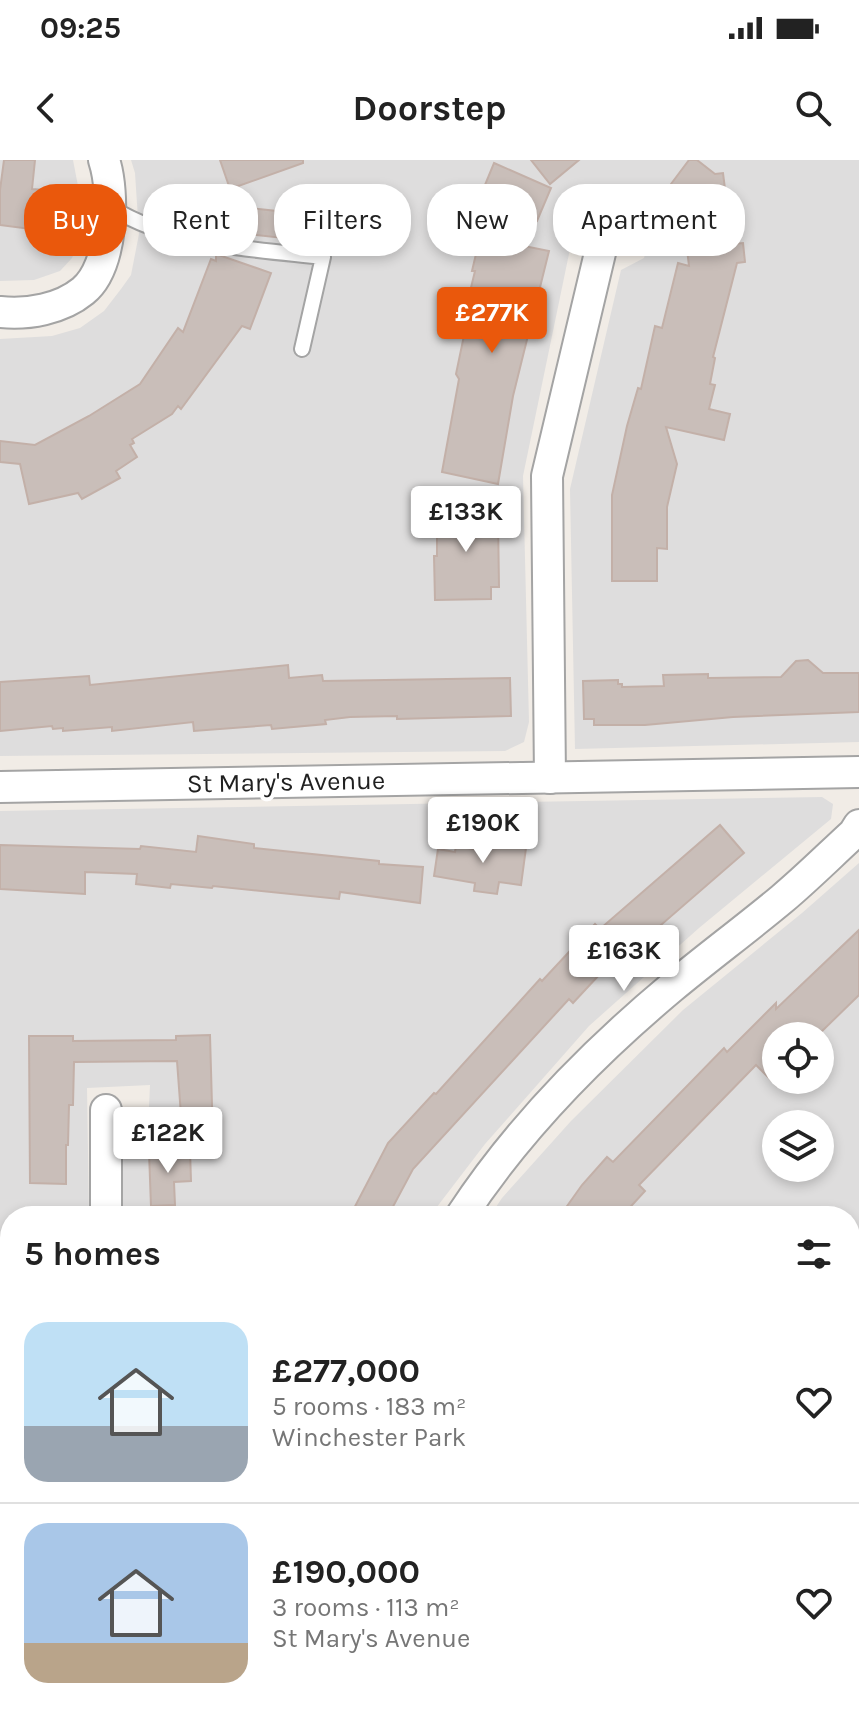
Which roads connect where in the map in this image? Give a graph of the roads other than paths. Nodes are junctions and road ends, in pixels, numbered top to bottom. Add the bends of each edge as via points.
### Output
1 (104, 160) edge
2 (107, 184) edge
3 (127, 218) edge
4 (103, 256) edge
5 (599, 256) edge
6 (0, 312) edge
7 (302, 349) dead end
8 (859, 772) edge
9 (550, 778) junction
10 (0, 787) edge
11 (859, 825) edge
12 (106, 1110) dead end
13 (106, 1206) edge
14 (467, 1206) edge

1 - 2 street
3 - 7 lane via 210,245 323,257
4 - 6 street via 86,289 63,304
5 - 9 street via 547,476
8 - 9 street, St Mary's Avenue
9 - 10 street, St Mary's Avenue
11 - 14 street via 785,897 606,1046 541,1113
12 - 13 street

